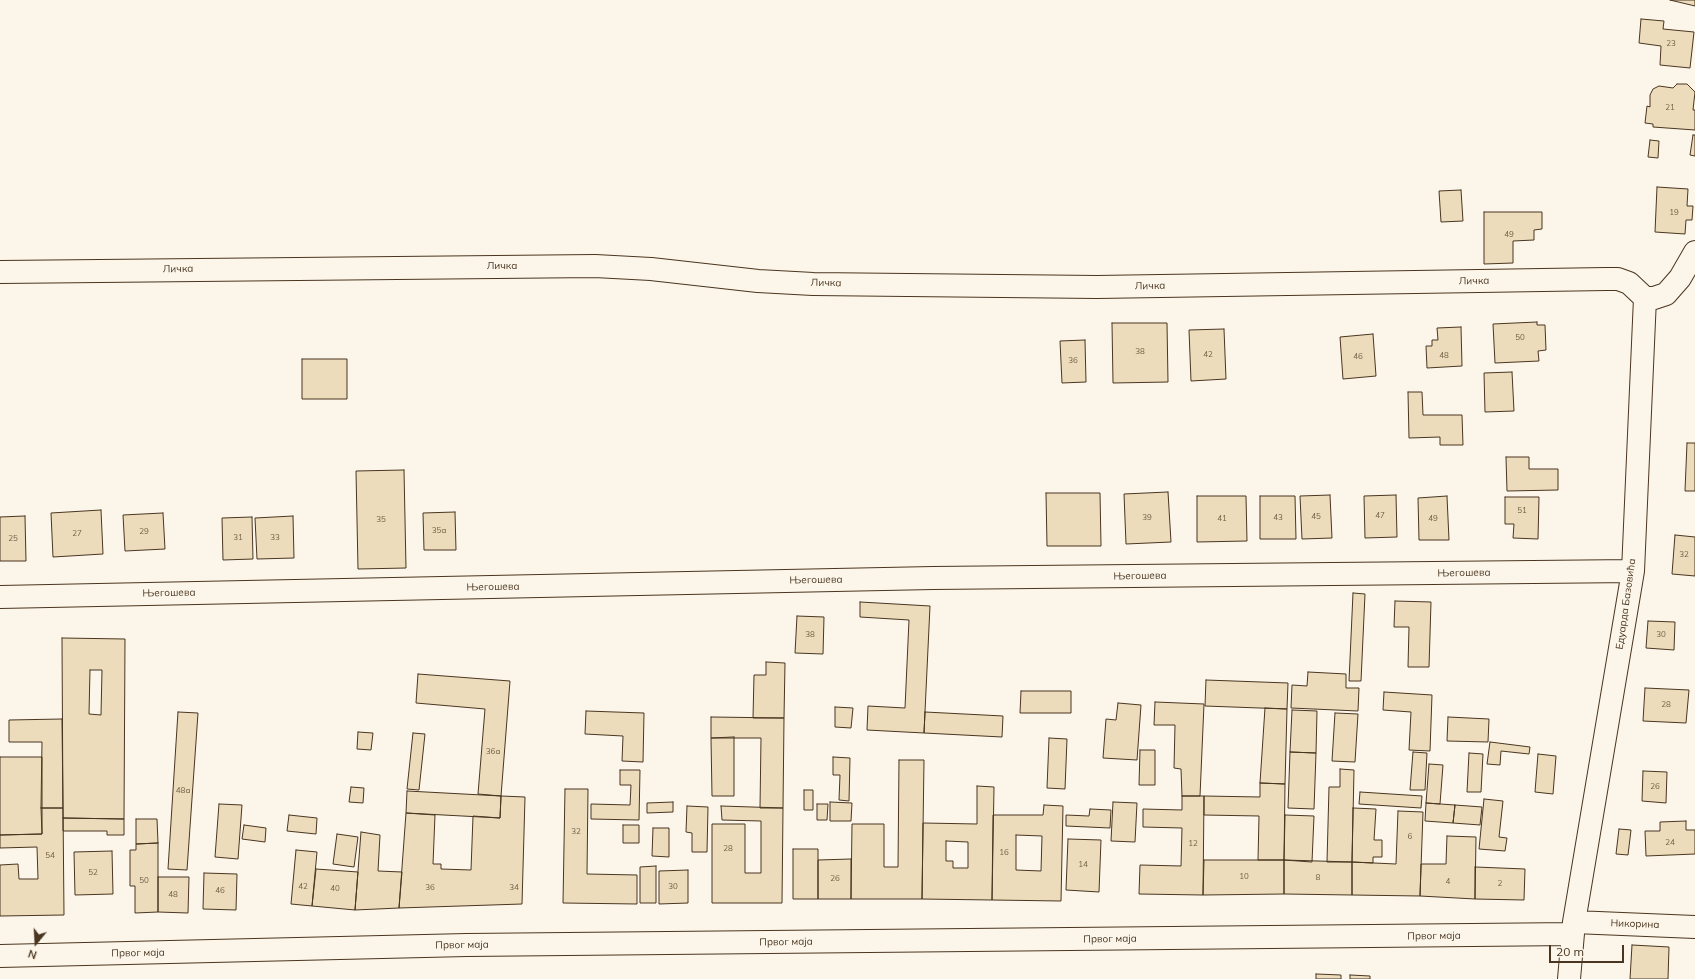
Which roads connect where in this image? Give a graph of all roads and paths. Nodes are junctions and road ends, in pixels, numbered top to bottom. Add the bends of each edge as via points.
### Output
1 (1695, 252) edge
2 (0, 272) edge
3 (1645, 298) junction
4 (1633, 571) junction
5 (0, 597) edge
6 (1695, 927) edge
7 (1573, 928) junction
8 (0, 956) edge
9 (1569, 979) edge

1 - 3 street via 1680,278 1666,294
2 - 3 street, Личка via 595,266 812,284 1097,286 1606,278 1629,283
3 - 4 street, Едуарда Базовића
4 - 5 street, Његошева via 925,578
4 - 7 street, Едуарда Базовића
6 - 7 street, Никорина
7 - 8 street, Првог маја via 467,945
7 - 9 street, Едуарда Базовића

